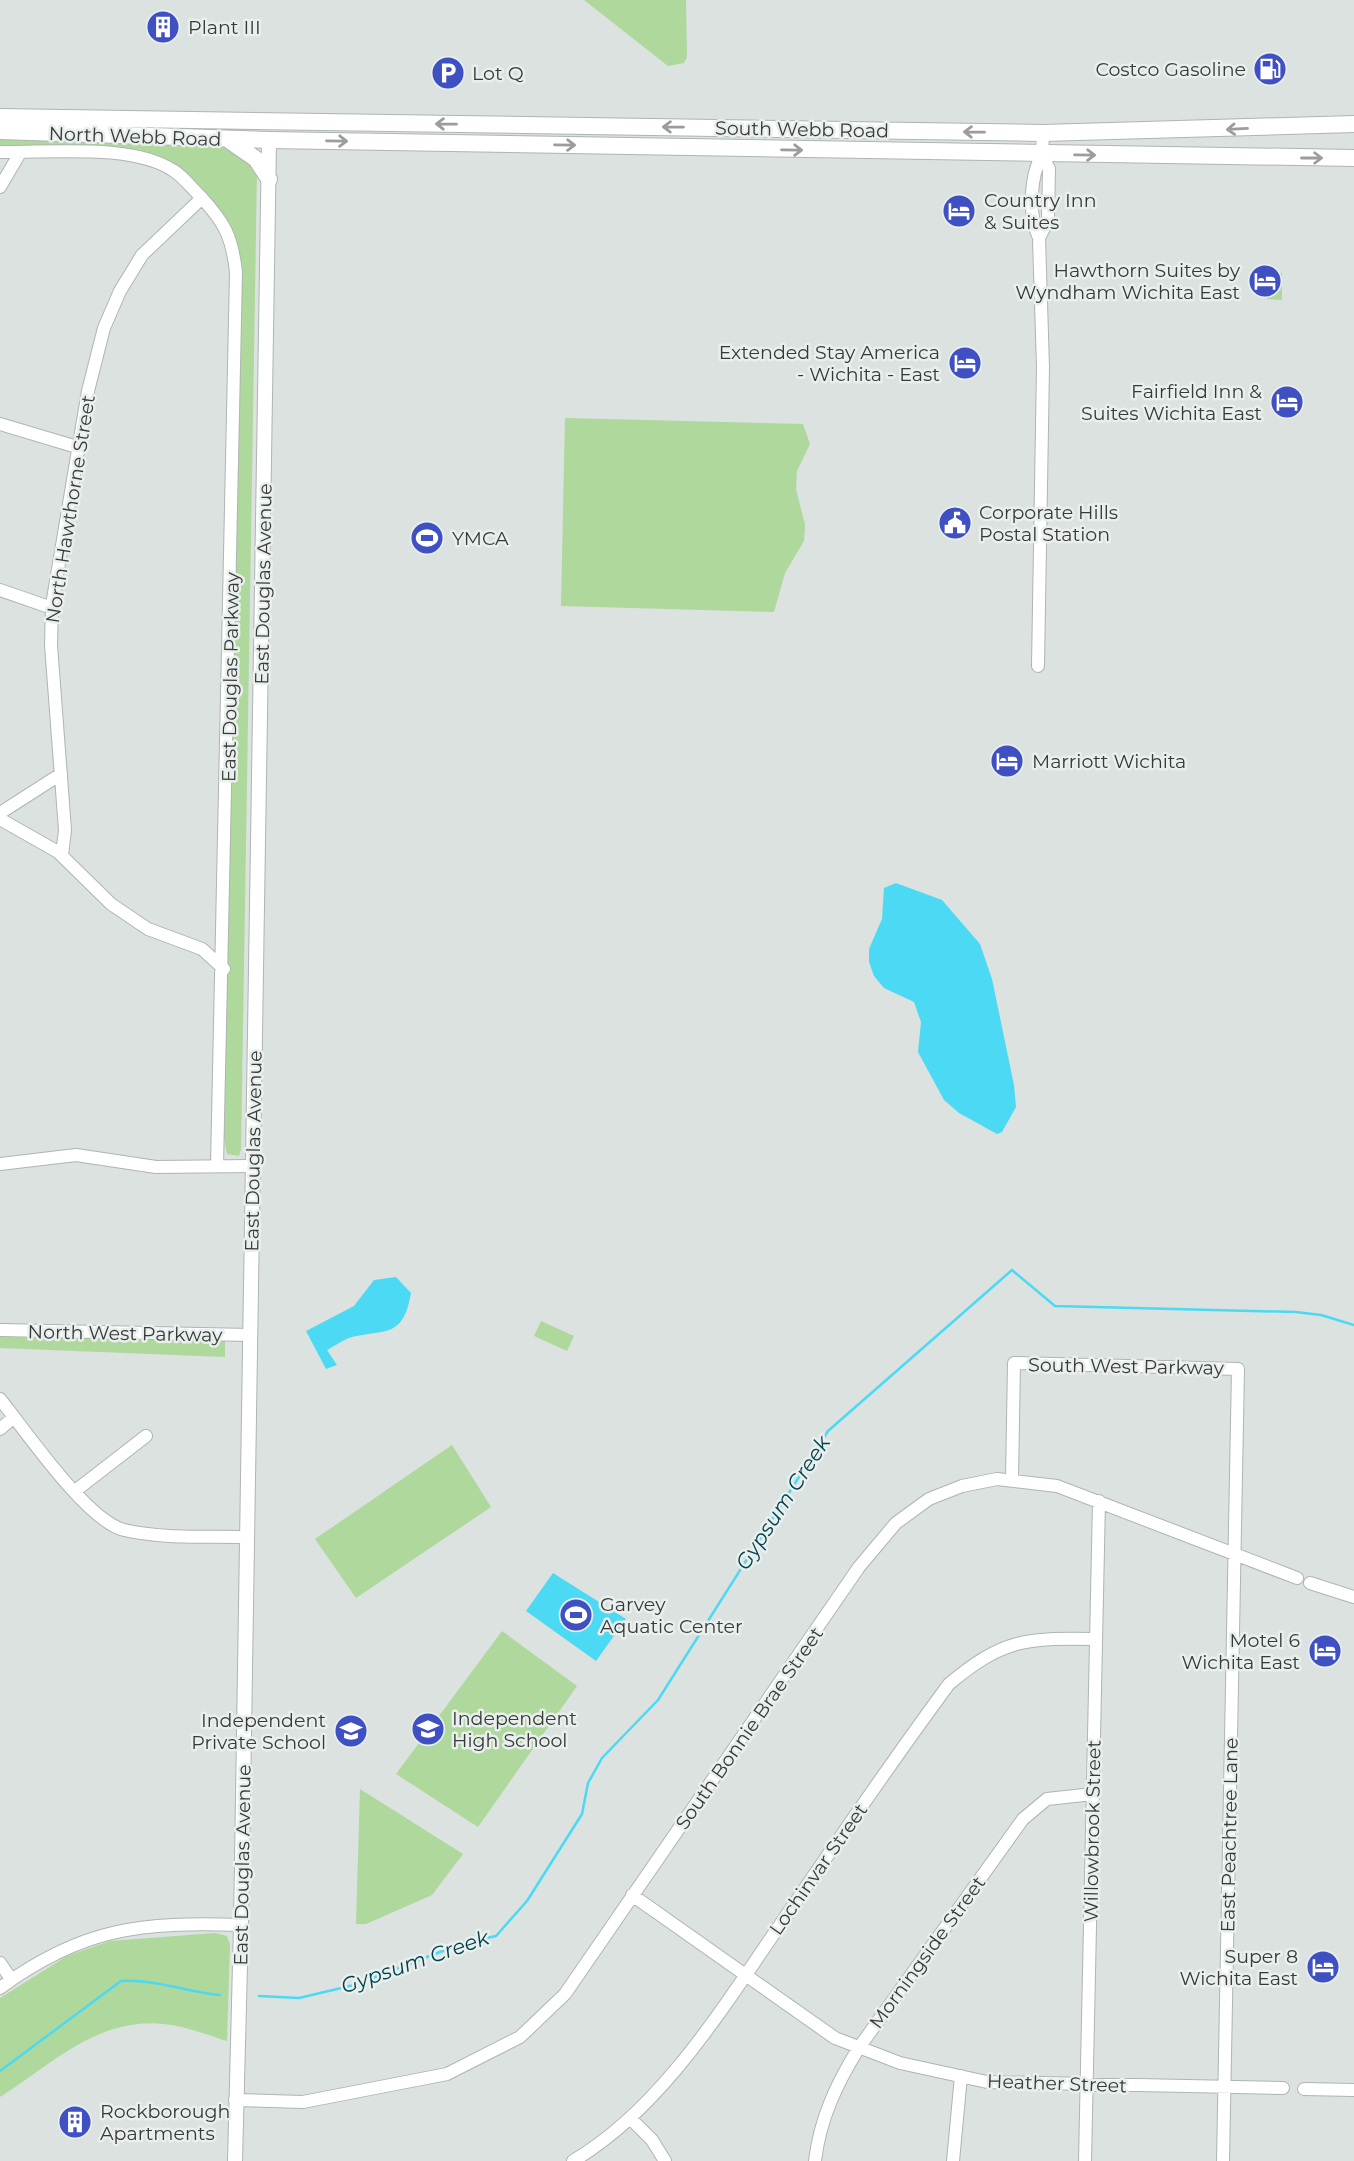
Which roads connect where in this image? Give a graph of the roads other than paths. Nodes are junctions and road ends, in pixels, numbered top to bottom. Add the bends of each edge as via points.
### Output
1 (0, 117) edge
2 (251, 121) junction
3 (299, 122) junction
4 (1354, 124) edge
5 (632, 127) junction
6 (0, 131) edge
7 (1043, 133) junction
8 (225, 139) junction
9 (269, 140) junction
10 (631, 146) junction
11 (0, 152) edge
12 (20, 153) junction
13 (1042, 154) junction
14 (1354, 158) edge
15 (269, 179) junction
16 (0, 187) edge
17 (202, 198) junction
18 (0, 424) edge
19 (77, 447) junction
20 (0, 590) edge
21 (52, 608) junction
22 (1038, 666) dead end
23 (61, 774) junction
24 (0, 813) edge
25 (0, 819) edge
26 (62, 855) junction
27 (224, 969) junction
28 (0, 1164) edge
29 (217, 1166) junction
30 (253, 1166) junction
31 (0, 1330) edge
32 (250, 1335) junction
33 (1238, 1369) joint
34 (0, 1399) edge
35 (14, 1416) junction
36 (0, 1429) edge
37 (146, 1436) dead end
38 (1012, 1479) junction
39 (75, 1491) junction
40 (1099, 1501) junction
41 (247, 1537) junction
42 (1234, 1552) junction
43 (1297, 1578) dead end
44 (1310, 1583) dead end
45 (1354, 1597) edge
46 (1094, 1639) junction
47 (1093, 1794) junction
48 (632, 1895) junction
49 (241, 1925) junction
50 (0, 1962) edge
51 (745, 1975) junction
52 (11, 1979) junction
53 (0, 1987) edge
54 (858, 2049) junction
55 (961, 2076) junction
56 (1086, 2084) junction
57 (1224, 2087) junction
58 (1283, 2088) dead end
59 (1304, 2089) dead end
60 (1354, 2090) edge
61 (235, 2100) junction
62 (631, 2119) junction
63 (235, 2161) edge
64 (573, 2161) edge
65 (665, 2161) edge
66 (815, 2161) edge
67 (953, 2161) edge
68 (1085, 2161) edge
69 (1223, 2161) edge

1 - 2 main road, North Webb Road
2 - 3 main road, South Webb Road
2 - 9 main road
5 -> 3 main road, South Webb Road
3 - 9 main road
4 -> 7 main road, South Webb Road
7 -> 5 main road, South Webb Road
5 - 10 main road
6 - 8 main road, North Webb Road
7 - 13 street
8 - 9 main road, North Webb Road
8 - 15 main road via 248,151
9 -> 10 main road, South Webb Road
9 - 15 street, East Douglas Avenue
10 -> 13 main road, South Webb Road
11 - 12 street, East Douglas Parkway
12 - 16 street
12 - 17 street, East Douglas Parkway via 152,159 176,172
13 -> 14 main road, South Webb Road
13 - 22 street via 1049,169 1048,220 1039,238 1043,367
15 - 30 street, East Douglas Avenue
17 - 19 street, North Hawthorne Street via 142,255 120,292 104,328
17 - 27 street, East Douglas Parkway via 232,242 236,272
18 - 19 street
19 - 21 street, North Hawthorne Street
20 - 21 street
21 - 23 street, North Hawthorne Street
23 - 24 street
23 - 26 street, North Hawthorne Street
25 - 26 street
26 - 27 street via 111,904 148,929 202,949
27 - 29 street, East Douglas Parkway
28 - 29 street via 76,1155 156,1167
29 - 30 street
30 - 32 street, East Douglas Avenue
31 - 32 street, North West Parkway
32 - 41 street, East Douglas Avenue
33 - 38 street, South West Parkway via 1014,1363
33 - 42 street, East Peachtree Lane
34 - 35 street
35 - 36 street
35 - 39 street
37 - 39 street
38 - 40 street, South Bonnie Brae Street via 1058,1486
38 - 48 street, South Bonnie Brae Street via 961,1486 929,1499 896,1523 859,1567
39 - 41 street via 89,1508 121,1529
40 - 42 street, South Bonnie Brae Street
40 - 46 street, Willowbrook Street
41 - 49 street, East Douglas Avenue
42 - 43 street, South Bonnie Brae Street
42 - 57 street, East Peachtree Lane
44 - 45 street
46 - 47 street, Willowbrook Street
46 - 51 street, Lochinvar Street via 1022,1640 981,1656 948,1684
47 - 54 street, Morningside Street via 1047,1799 1023,1819
47 - 56 street, Willowbrook Street
48 - 51 street, Heather Street
48 - 61 street, South Bonnie Brae Street via 565,1994 520,2037 434,2077 303,2102
49 - 52 street via 150,1924 96,1935
49 - 61 street, East Douglas Avenue
50 - 52 street
51 - 54 street, Heather Street
51 - 62 street, Lochinvar Street via 666,2081
52 - 53 street
54 - 55 street, Heather Street
54 - 66 street, Morningside Street via 837,2082 819,2130
55 - 56 street, Heather Street via 987,2082
55 - 67 street
56 - 57 street, Heather Street
56 - 68 street, Willowbrook Street
57 - 58 street, Heather Street
57 - 69 street, East Peachtree Lane
59 - 60 street
61 - 63 street, East Douglas Avenue
62 - 64 street, Lochinvar Street
62 - 65 street

